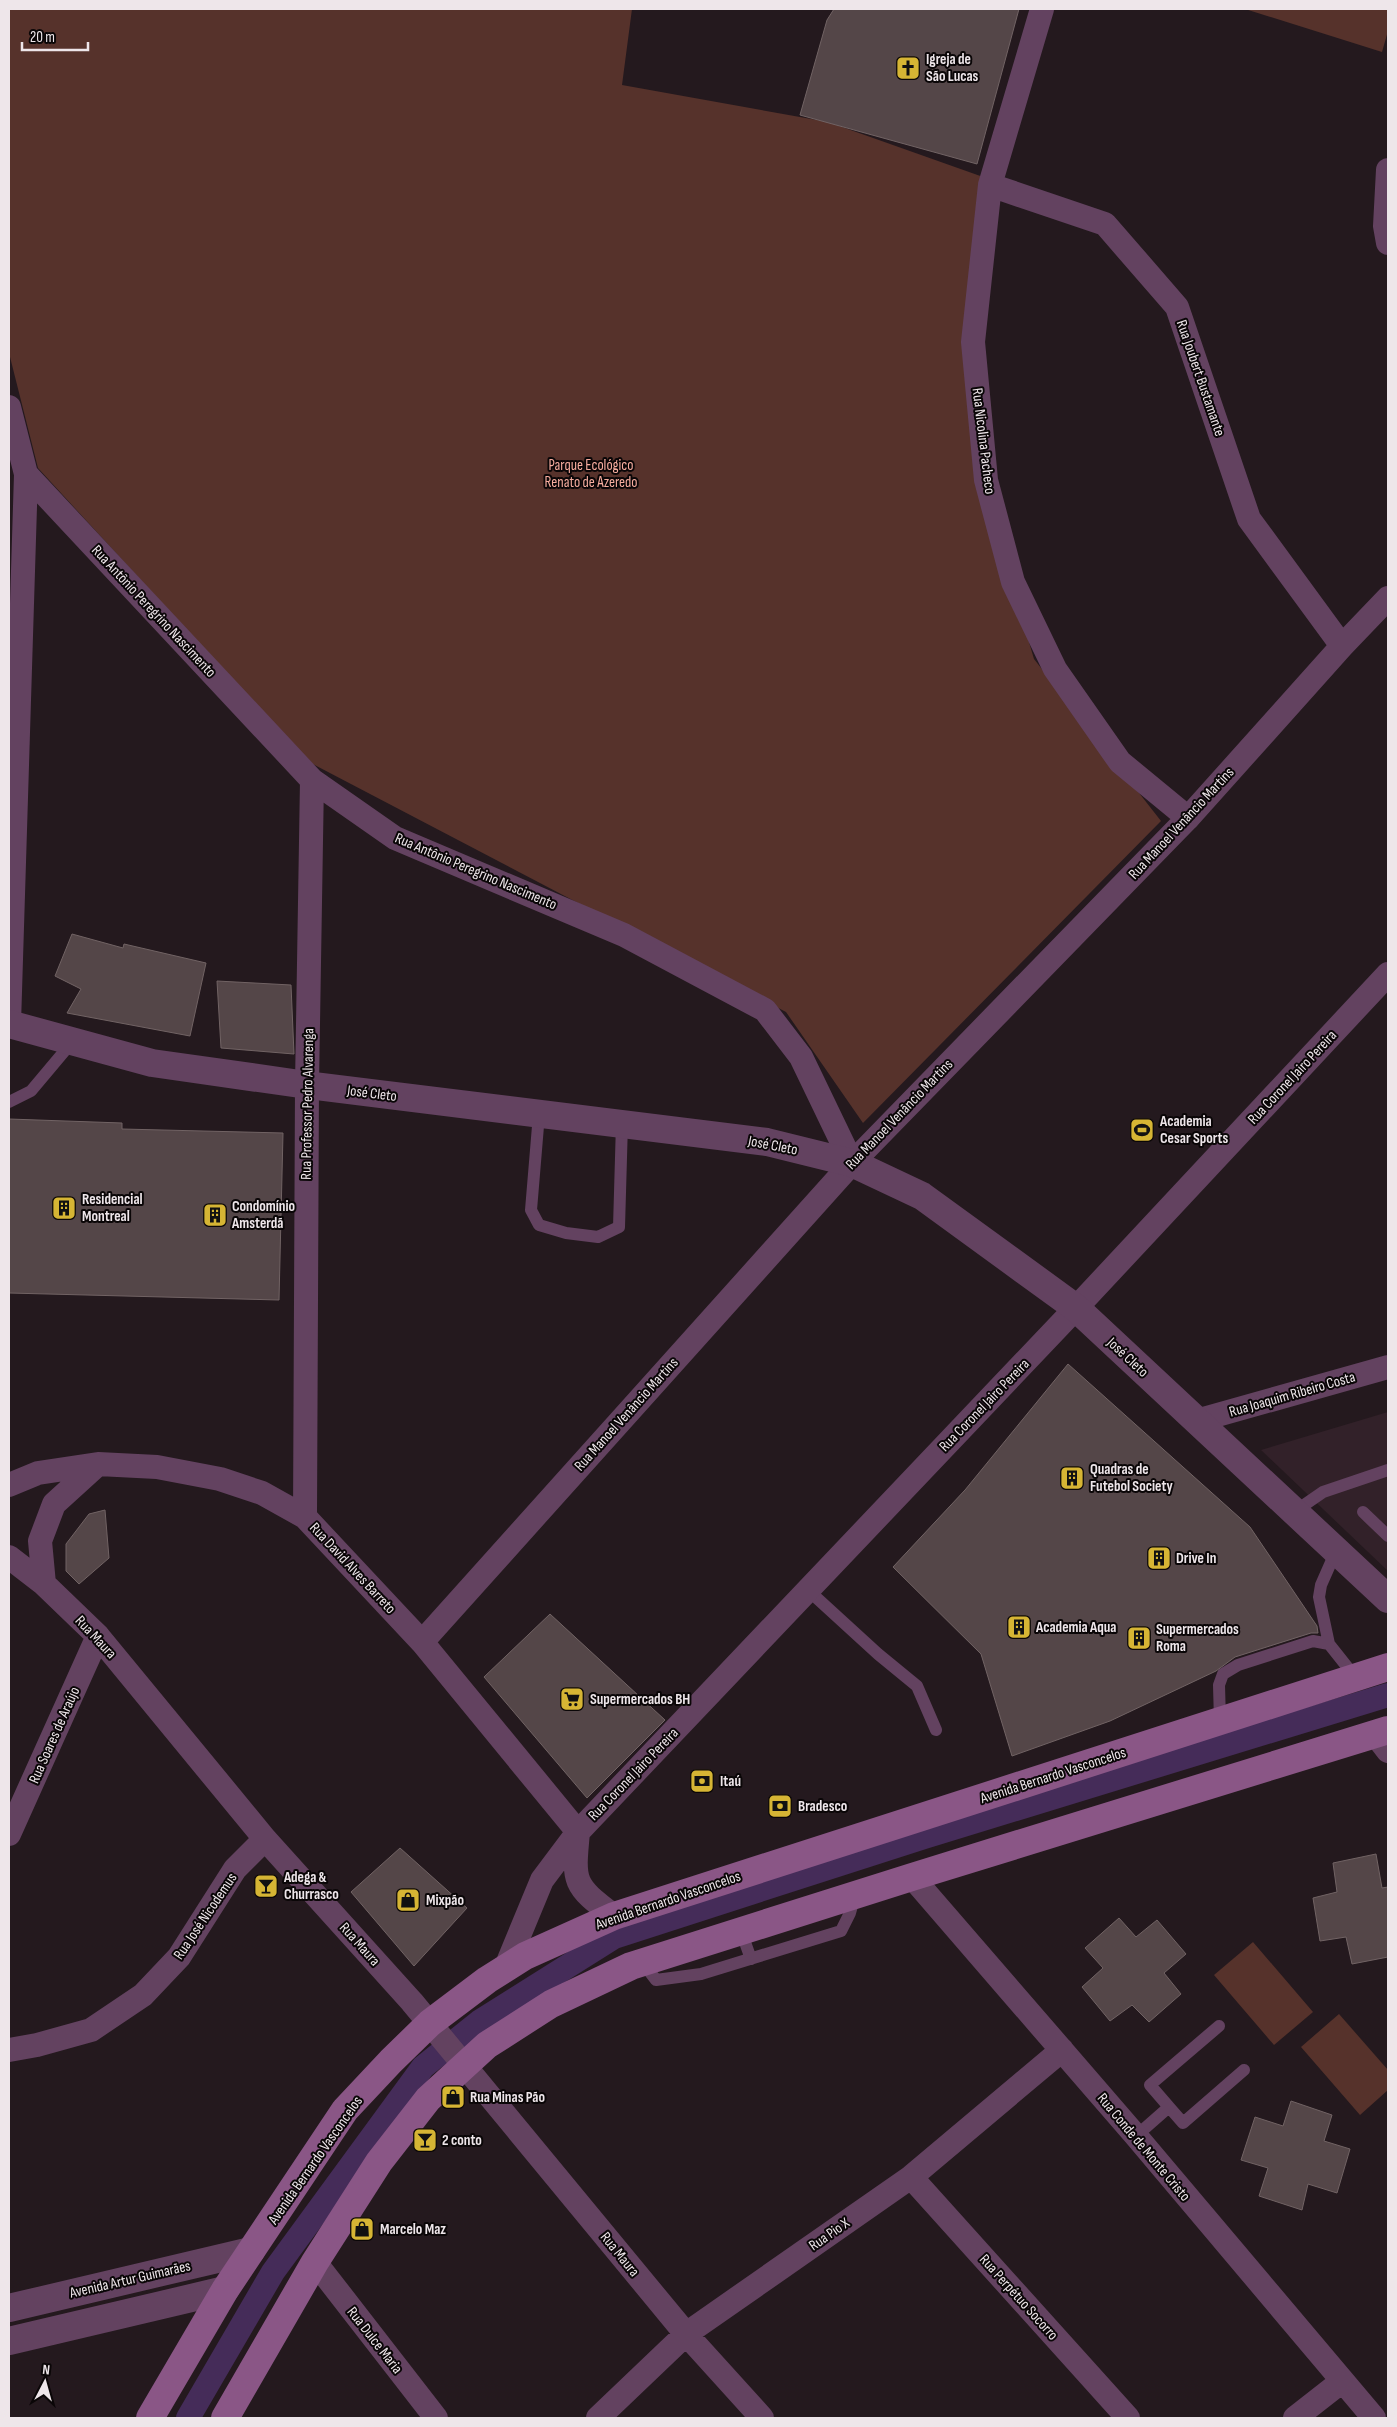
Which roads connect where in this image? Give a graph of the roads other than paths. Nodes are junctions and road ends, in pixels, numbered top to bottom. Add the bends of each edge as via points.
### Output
1 (1042, 9) edge
2 (1388, 170) edge
3 (990, 185) junction
4 (1387, 231) edge
5 (9, 407) edge
6 (26, 474) junction
7 (1388, 598) edge
8 (1342, 646) junction
9 (312, 780) junction
10 (1188, 818) junction
11 (1388, 974) edge
12 (9, 1024) edge
13 (73, 1041) junction
14 (307, 1085) junction
15 (9, 1102) edge
16 (539, 1114) junction
17 (622, 1123) junction
18 (852, 1163) junction
19 (1076, 1308) junction
20 (1388, 1367) edge
21 (1196, 1421) junction
22 (98, 1464) junction
23 (1388, 1470) edge
24 (9, 1485) edge
25 (1294, 1512) junction
26 (1363, 1512) dead end
27 (305, 1518) junction
28 (1388, 1536) edge
29 (1336, 1551) junction
30 (9, 1557) edge
31 (44, 1584) junction
32 (808, 1590) junction
33 (1388, 1599) edge
34 (98, 1636) junction
35 (422, 1642) junction
36 (1329, 1644) junction
37 (1388, 1667) edge
38 (1356, 1678) junction
39 (1220, 1721) junction
40 (936, 1730) dead end
41 (1384, 1738) edge
42 (578, 1832) junction
43 (9, 1834) edge
44 (265, 1839) junction
45 (912, 1877) junction
46 (855, 1895) junction
47 (614, 1916) junction
48 (741, 1931) junction
49 (751, 1959) junction
50 (643, 1963) junction
51 (506, 1967) junction
52 (430, 2023) junction
53 (1219, 2026) dead end
54 (9, 2050) edge
55 (1062, 2050) junction
56 (464, 2065) junction
57 (1244, 2070) dead end
58 (1168, 2107) junction
59 (1136, 2136) junction
60 (910, 2177) junction
61 (252, 2251) junction
62 (315, 2262) junction
63 (225, 2290) junction
64 (9, 2308) edge
65 (686, 2334) junction
66 (9, 2341) edge
67 (1341, 2382) junction
68 (150, 2418) edge
69 (224, 2418) edge
70 (436, 2418) edge
71 (598, 2418) edge
72 (762, 2418) edge
73 (1128, 2418) edge
74 (1295, 2418) edge
75 (1374, 2418) edge

1 - 3 street, Rua Nicolina Pacheco
2 - 4 street
3 - 8 street, Rua Joubert Bustamante via 1105,224 1177,307 1249,519
3 - 10 street, Rua Nicolina Pacheco via 973,342 986,480 1013,582 1055,669 1120,762
5 - 6 street, Rua Antônio Peregrino Nascimento
6 - 9 street, Rua Antônio Peregrino Nascimento
6 - 12 street
7 - 8 street, Rua Manoel Venâncio Martins
8 - 10 street, Rua Manoel Venâncio Martins
9 - 14 street, Rua Professor Pedro Alvarenga
9 - 18 street, Rua Antônio Peregrino Nascimento via 395,838 624,935 765,1010 801,1057
10 - 18 street, Rua Manoel Venâncio Martins
11 - 19 street, Rua Coronel Jairo Pereira
12 - 13 street, José Cleto
13 - 14 street, José Cleto via 152,1063
13 - 15 lane via 31,1091
14 - 16 street, José Cleto
14 - 27 street, Rua Professor Pedro Alvarenga
16 - 17 street, José Cleto
16 - 17 lane via 531,1210 539,1225 598,1237 618,1227
17 - 18 street, José Cleto via 767,1142
18 - 19 street, José Cleto via 922,1196
18 - 35 street, Rua Manoel Venâncio Martins
19 - 21 street, José Cleto
19 - 32 street, Rua Coronel Jairo Pereira
20 - 21 street, Rua Joaquim Ribeiro Costa
21 - 25 street, José Cleto
22 - 24 street, Rua David Alves Barreto via 38,1473
22 - 27 street, Rua David Alves Barreto via 157,1467 220,1479 262,1493
22 - 31 street via 54,1504 40,1542
23 - 25 lane via 1323,1492
25 - 29 street, José Cleto
26 - 28 lane
27 - 35 street, Rua David Alves Barreto
29 - 33 street, José Cleto
29 - 36 lane via 1321,1586 1320,1597
30 - 31 street, Rua Maura
31 - 34 street, Rua Maura
32 - 40 lane via 917,1686
32 - 42 street, Rua Coronel Jairo Pereira
34 - 43 street, Rua Soares de Araújo
34 - 44 street, Rua Maura
35 - 42 street, Rua David Alves Barreto
36 - 38 lane
36 - 39 lane via 1313,1641 1238,1665 1223,1674 1219,1685
37 - 38 main road, Avenida Bernardo Vasconcelos
38 - 39 main road, Avenida Bernardo Vasconcelos
39 - 47 main road, Avenida Bernardo Vasconcelos
41 - 45 main road
42 - 47 street, Rua Coronel Jairo Pereira via 574,1872 586,1894
42 - 51 street, Rua Coronel Jairo Pereira via 542,1880
44 - 52 street, Rua Maura
44 - 54 street, Rua José Nicodemus via 235,1869 179,1957 143,1995 90,2030
45 - 46 main road
45 - 55 street, Rua Conde de Monte Cristo
46 - 48 main road
46 - 49 lane via 841,1931
47 - 51 main road, Avenida Bernardo Vasconcelos
48 - 49 lane
48 - 50 main road
49 - 50 lane via 701,1974 656,1980
50 - 56 main road via 551,2004 509,2030
51 - 52 main road, Avenida Bernardo Vasconcelos
52 - 56 street, Rua Maura
52 - 61 main road, Avenida Bernardo Vasconcelos via 390,2060 345,2110
53 - 58 lane via 1150,2085
55 - 59 street, Rua Conde de Monte Cristo
55 - 60 street, Rua Pio X
56 - 62 main road via 428,2098 379,2162
56 - 65 street, Rua Maura
57 - 58 lane via 1183,2123
58 - 59 lane
59 - 67 street, Rua Conde de Monte Cristo
60 - 65 street, Rua Pio X
60 - 73 street, Rua Perpétuo Socorro
61 - 63 main road, Avenida Bernardo Vasconcelos
61 - 64 street, Avenida Artur Guimarães
62 - 69 main road
62 - 70 street, Rua Dulce Maria
63 - 66 street
63 - 68 main road, Avenida Bernardo Vasconcelos
65 - 71 street, Rua Pio X
65 - 72 street, Rua Maura
67 - 74 street
67 - 75 street, Rua Conde de Monte Cristo

